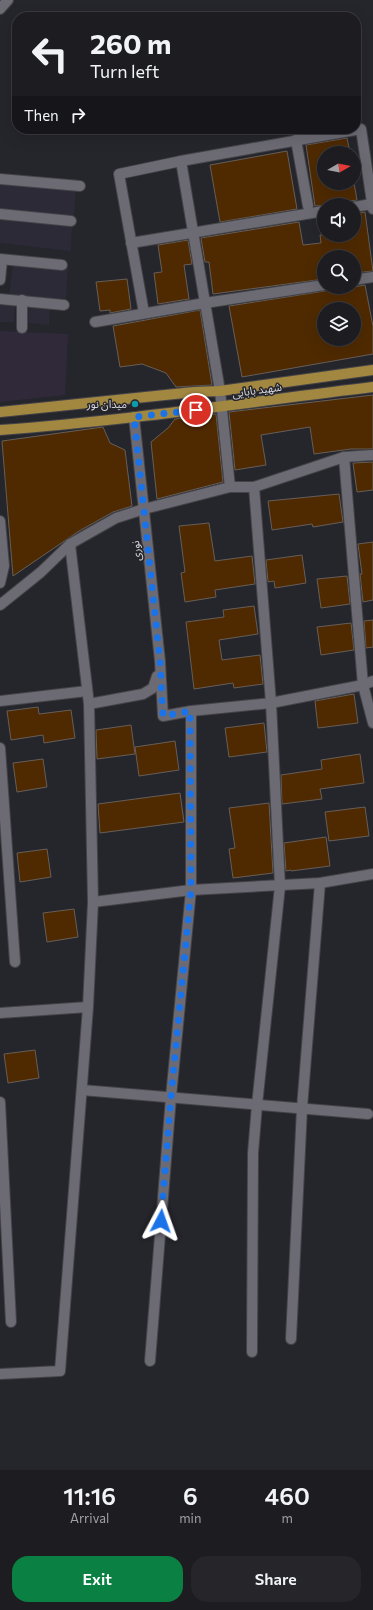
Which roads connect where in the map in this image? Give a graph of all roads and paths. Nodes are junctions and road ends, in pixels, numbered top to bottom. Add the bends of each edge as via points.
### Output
1 (8, 0) edge
2 (0, 9) edge
3 (361, 129) edge
4 (331, 134) edge
5 (296, 140) junction
6 (182, 160) junction
7 (0, 179) edge
8 (80, 186) dead end
9 (308, 206) dead end
10 (361, 207) edge
11 (373, 207) edge
12 (317, 213) edge
13 (0, 214) edge
14 (71, 221) dead end
15 (194, 232) junction
16 (131, 243) junction
17 (1, 259) edge
18 (62, 265) dead end
19 (373, 277) edge
20 (361, 279) edge
21 (0, 280) edge
22 (317, 286) edge
23 (0, 299) edge
24 (22, 300) junction
25 (205, 303) junction
26 (64, 304) dead end
27 (144, 313) junction
28 (95, 322) dead end
29 (22, 328) dead end
30 (373, 370) edge
31 (373, 387) edge
32 (220, 391) junction
33 (222, 407) junction
34 (0, 412) edge
35 (134, 417) junction
36 (0, 430) edge
37 (373, 455) edge
38 (344, 457) junction
39 (230, 487) junction
40 (254, 487) junction
41 (144, 509) junction
42 (0, 520) edge
43 (70, 544) junction
44 (0, 583) edge
45 (0, 605) edge
46 (160, 668) junction
47 (373, 681) edge
48 (363, 685) junction
49 (88, 691) junction
50 (0, 701) edge
51 (271, 703) junction
52 (89, 704) junction
53 (190, 711) junction
54 (373, 723) edge
55 (0, 748) edge
56 (373, 874) edge
57 (320, 883) junction
58 (280, 886) junction
59 (191, 890) junction
60 (93, 902) junction
61 (14, 962) dead end
62 (88, 1007) junction
63 (0, 1013) edge
64 (82, 1090) junction
65 (171, 1097) junction
66 (0, 1102) edge
67 (257, 1105) junction
68 (302, 1108) junction
69 (368, 1114) dead end
70 (11, 1322) dead end
71 (291, 1339) dead end
72 (252, 1352) dead end
73 (150, 1361) dead end
74 (0, 1374) edge

1 - 2 street
3 - 11 street
4 - 5 street
5 - 6 street
5 - 9 street
6 - 15 street
6 - 16 street via 119,174
7 - 8 street
10 - 11 street
12 - 15 street
13 - 14 street
15 - 16 street
15 - 25 street
16 - 27 street
17 - 18 street
17 - 21 street
19 - 20 street
22 - 25 street
23 - 24 street
24 - 26 street
24 - 29 street
25 - 27 street
25 - 32 street
27 - 28 street
30 - 32 main road, شهید بابایی
31 - 33 main road, شهید بابایی
32 - 33 street
32 - 34 main road, شهید بابایی
33 - 35 main road, شهید بابایی
33 - 39 street
35 - 36 main road, شهید بابایی
35 - 41 street, نوری
37 - 38 street
38 - 40 street
38 - 48 street
39 - 40 street
39 - 41 street
40 - 51 street
41 - 43 street via 116,518
41 - 46 street, نوری
42 - 44 street via 4,566
43 - 45 street via 41,572
43 - 49 street
46 - 52 street via 153,688 143,694
46 - 53 street, نوری via 163,716
47 - 48 street
48 - 51 street
48 - 54 street
49 - 50 street
49 - 52 street
51 - 53 street
51 - 58 street
52 - 60 street
53 - 59 street
55 - 61 street
56 - 57 street
57 - 58 street
57 - 68 street
58 - 59 street
58 - 67 street
59 - 60 street
59 - 65 street
60 - 62 street
62 - 63 street
62 - 64 street
64 - 65 street
64 - 74 street via 60,1371
65 - 67 street
65 - 73 street
66 - 70 street
67 - 68 street
67 - 72 street via 253,1153
68 - 69 street
68 - 71 street

